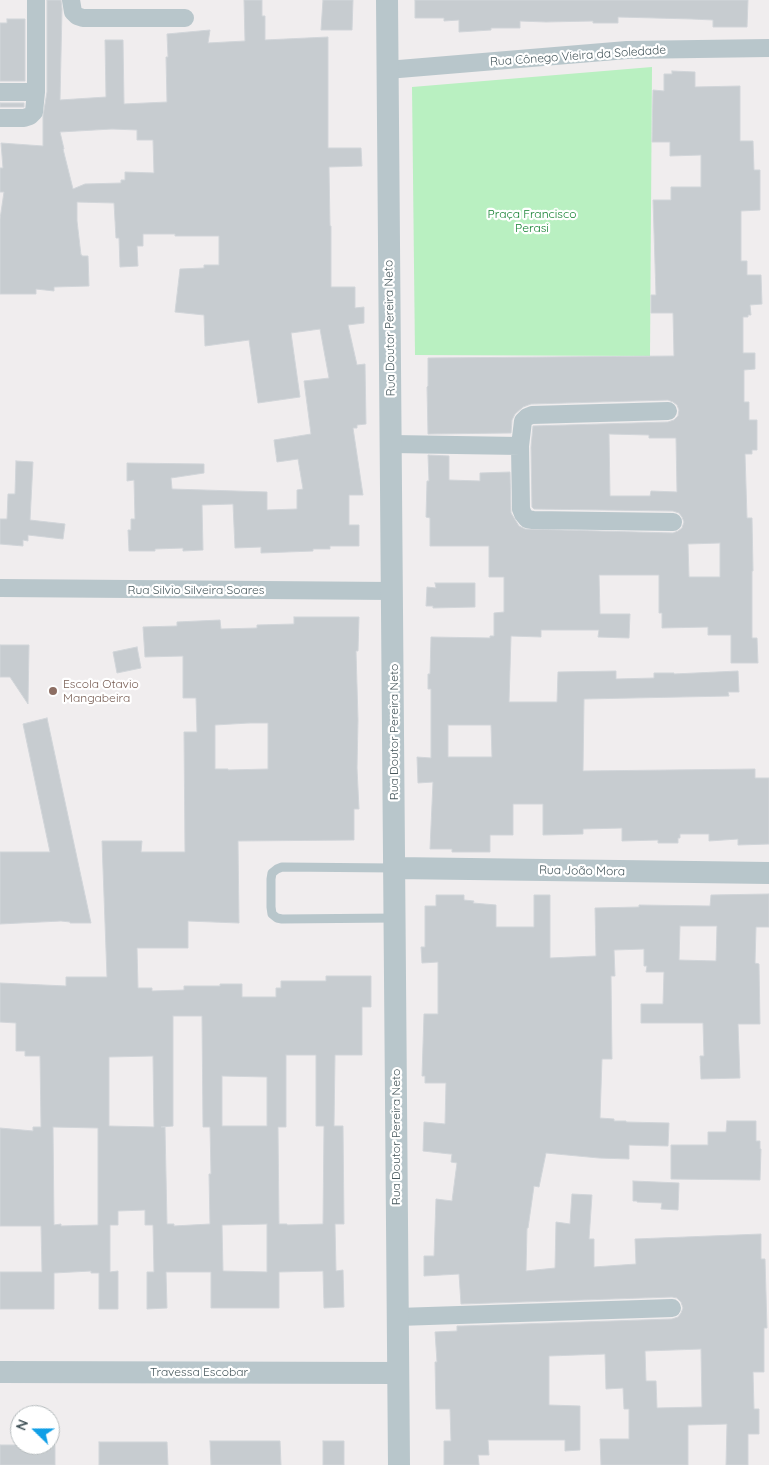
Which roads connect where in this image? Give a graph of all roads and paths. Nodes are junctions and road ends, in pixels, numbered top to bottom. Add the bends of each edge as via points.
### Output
1 (36, 0) edge
2 (71, 0) edge
3 (387, 0) edge
4 (185, 18) dead end
5 (769, 48) edge
6 (388, 70) junction
7 (0, 92) edge
8 (36, 92) junction
9 (0, 118) edge
10 (668, 410) dead end
11 (392, 444) junction
12 (520, 446) junction
13 (673, 522) dead end
14 (0, 588) edge
15 (393, 591) junction
16 (395, 868) junction
17 (769, 873) edge
18 (395, 918) junction
19 (672, 1308) dead end
20 (398, 1316) junction
21 (0, 1372) edge
22 (398, 1373) junction
23 (399, 1465) edge

1 - 8 street
2 - 4 street via 73,12 83,18
3 - 6 street, Rua Doutor Pereira Neto
5 - 6 street, Rua Cônego Vieira da Soledade via 627,50
6 - 11 street, Rua Doutor Pereira Neto
7 - 8 street
8 - 9 street via 36,106 30,116
10 - 12 street via 532,415 523,421
11 - 12 street
11 - 15 street, Rua Doutor Pereira Neto
12 - 13 street via 521,509 527,519
14 - 15 street, Rua Silvio Silveira Soares
15 - 16 street, Rua Doutor Pereira Neto
16 - 17 street, Rua João Mora
16 - 18 street, Rua Doutor Pereira Neto
16 - 18 lane via 282,867 272,873 271,879 271,908 277,918
18 - 20 street, Rua Doutor Pereira Neto
19 - 20 street
20 - 22 street, Rua Doutor Pereira Neto
21 - 22 street, Travessa Escobar
22 - 23 street, Rua Doutor Pereira Neto

